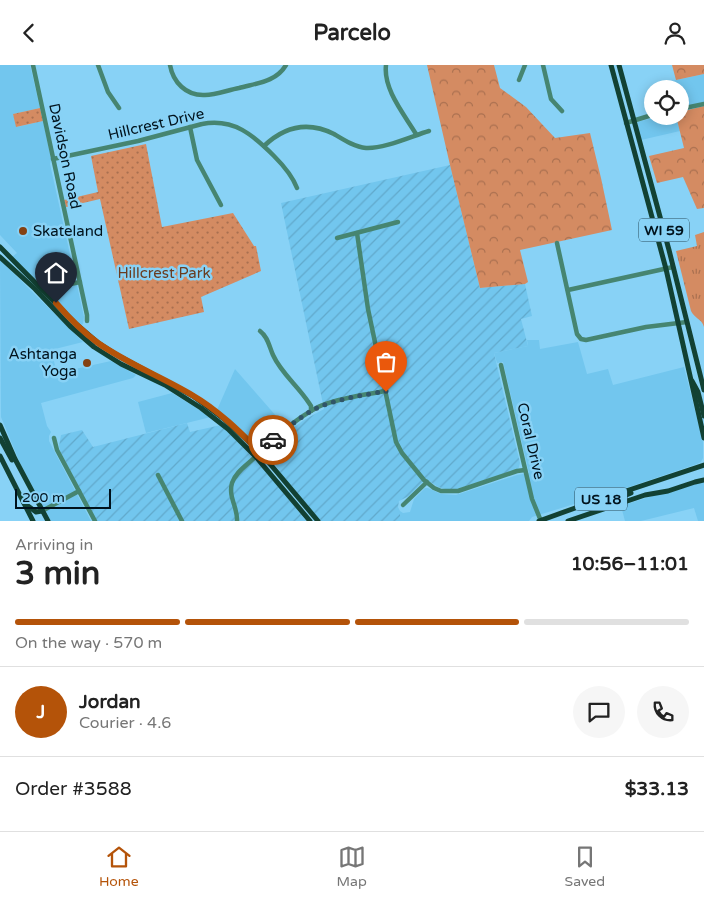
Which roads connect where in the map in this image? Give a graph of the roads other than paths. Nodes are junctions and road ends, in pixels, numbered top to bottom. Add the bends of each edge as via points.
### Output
1 (33, 65) edge
2 (98, 65) edge
3 (170, 65) edge
4 (286, 65) edge
5 (386, 65) edge
6 (525, 65) edge
7 (543, 65) edge
8 (611, 65) edge
9 (619, 65) edge
10 (519, 80) dead end
11 (704, 104) edge
12 (689, 107) edge
13 (119, 108) dead end
14 (562, 111) dead end
15 (644, 117) edge
16 (634, 120) junction
17 (626, 123) junction
18 (190, 127) junction
19 (429, 131) dead end
20 (416, 134) junction
21 (264, 146) junction
22 (53, 159) junction
23 (297, 188) dead end
24 (221, 205) dead end
25 (398, 222) dead end
26 (357, 233) junction
27 (337, 238) dead end
28 (6, 243) dead end
29 (557, 243) dead end
30 (1, 248) edge
31 (0, 257) edge
32 (674, 267) junction
33 (666, 269) junction
34 (80, 282) junction
35 (65, 285) junction
36 (568, 290) junction
37 (41, 292) junction
38 (56, 303) junction
39 (87, 321) dead end
40 (687, 322) junction
41 (678, 323) junction
42 (260, 331) dead end
43 (96, 345) junction
44 (129, 365) junction
45 (501, 365) dead end
46 (690, 376) junction
47 (704, 390) edge
48 (386, 391) junction
49 (312, 411) junction
50 (704, 415) edge
51 (212, 417) junction
52 (0, 425) edge
53 (232, 426) junction
54 (0, 438) edge
55 (54, 438) dead end
56 (704, 438) edge
57 (258, 455) junction
58 (0, 456) edge
59 (704, 459) edge
60 (701, 466) edge
61 (525, 470) junction
62 (158, 475) dead end
63 (23, 477) junction
64 (662, 480) junction
65 (704, 480) edge
66 (427, 483) junction
67 (79, 491) junction
68 (24, 503) junction
69 (404, 505) dead end
70 (42, 511) junction
71 (578, 517) junction
72 (33, 521) edge
73 (48, 521) edge
74 (96, 521) edge
75 (182, 521) edge
76 (237, 521) edge
77 (310, 521) edge
78 (318, 521) edge
79 (541, 521) edge
80 (568, 521) edge

1 - 22 street, Davidson Road
2 - 13 street via 108,92
3 - 4 street via 173,77 182,87 204,95 272,79
5 - 20 street via 389,87
6 - 10 street
7 - 14 street via 551,99
8 - 17 main road, WI 59
9 - 16 main road, WI 59
11 - 12 street
15 - 16 street
16 - 17 street
16 - 32 main road, WI 59
17 - 33 main road, WI 59
18 - 21 street, Hillcrest Drive via 226,124 249,133
18 - 22 street, Hillcrest Drive
18 - 24 street via 197,160
19 - 20 street
20 - 21 street via 366,148 325,130 305,127 285,131
21 - 23 street, Hillcrest Drive via 289,171
22 - 34 street, Davidson Road
25 - 26 street
26 - 27 street
26 - 48 street via 368,309
28 - 30 street
29 - 36 street
30 - 37 main road
31 - 37 main road
32 - 33 street
32 - 40 main road, WI 59
33 - 36 street
33 - 41 main road, WI 59
34 - 35 street
34 - 39 street, Davidson Road
35 - 37 street
35 - 38 main road via 54,294
36 - 41 street via 577,334 582,339
37 - 38 main road
37 - 43 main road via 70,325
38 - 43 main road
40 - 41 street
40 - 47 main road, WI 59
41 - 46 main road, WI 59
42 - 49 street via 266,336 279,365
43 - 44 main road
44 - 51 main road
44 - 53 main road via 193,396
45 - 61 street, Coral Drive
46 - 50 main road, WI 59
46 - 56 main road
48 - 49 street via 328,404
48 - 66 street via 396,442
49 - 57 street via 292,423
51 - 53 main road
51 - 57 main road
52 - 63 main road
53 - 57 main road
54 - 63 main road
55 - 67 street
57 - 76 street via 242,468 232,483
57 - 77 main road
57 - 78 main road
58 - 68 main road
59 - 60 main road
60 - 64 main road, US 18
61 - 66 street via 458,491 441,491
61 - 79 street, Coral Drive
62 - 75 street
63 - 70 main road
64 - 71 main road
64 - 79 main road, US 18
65 - 71 main road, US 18
66 - 69 street
67 - 70 street
67 - 74 street
68 - 70 main road
68 - 72 main road
70 - 73 main road
71 - 80 main road, US 18

